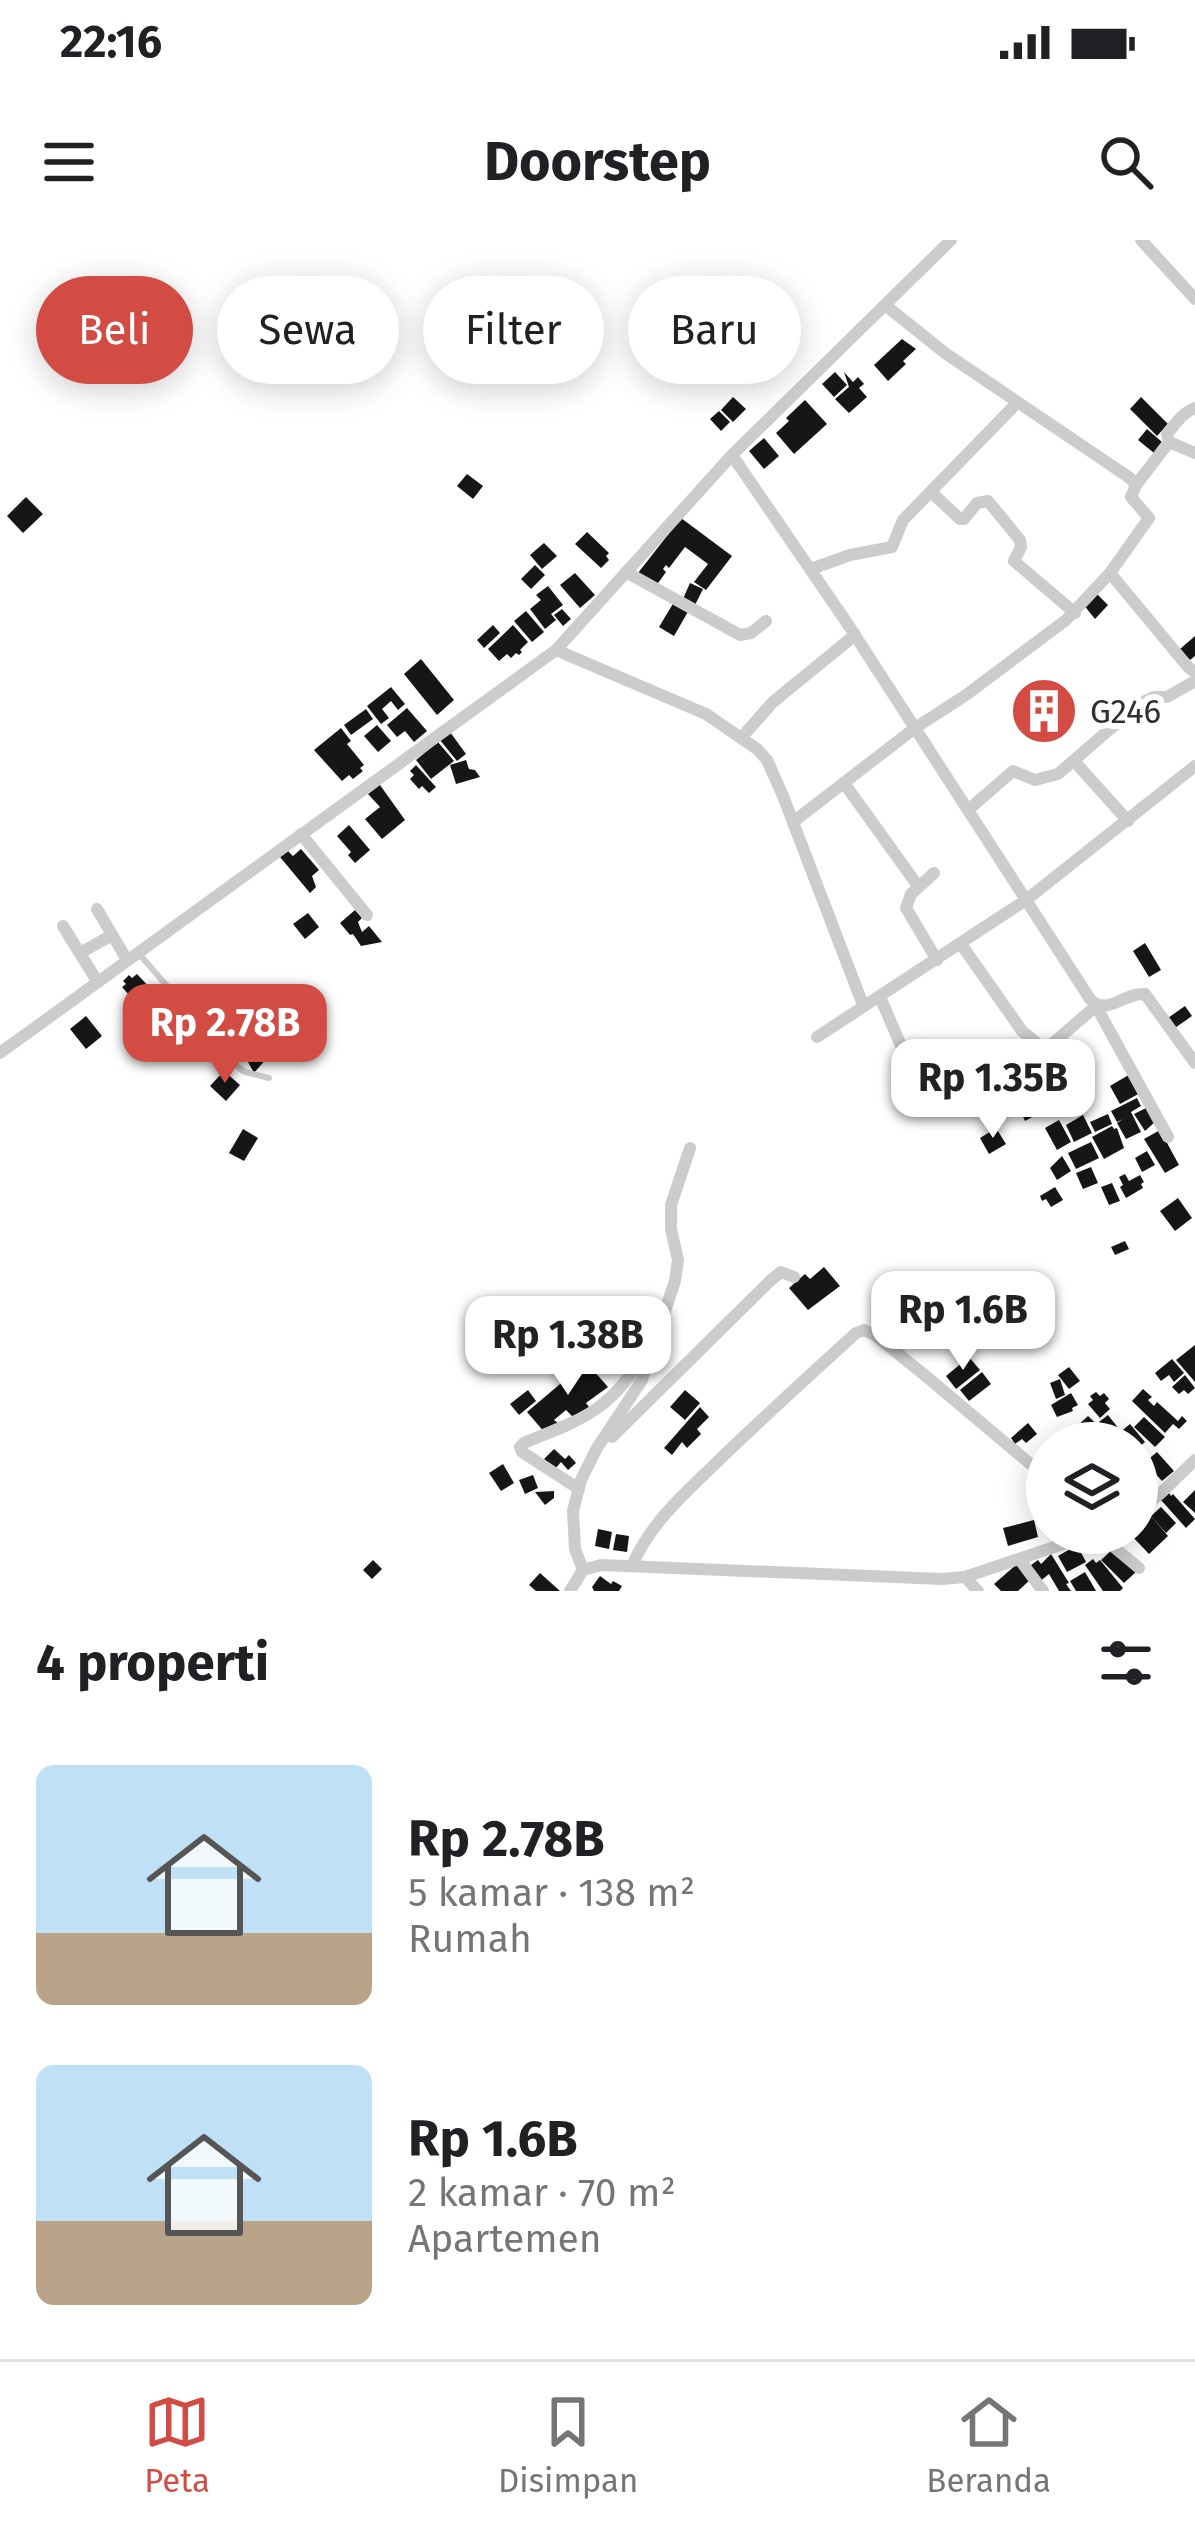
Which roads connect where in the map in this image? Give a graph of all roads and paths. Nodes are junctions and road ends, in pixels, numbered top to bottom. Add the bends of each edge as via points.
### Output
1 (951, 240) edge
2 (1141, 240) edge
3 (1195, 299) edge
4 (885, 305) junction
5 (1017, 403) junction
6 (1195, 408) edge
7 (1169, 442) junction
8 (1195, 453) edge
9 (732, 455) junction
10 (1136, 485) junction
11 (931, 492) junction
12 (811, 569) junction
13 (626, 572) junction
14 (1110, 573) junction
15 (1075, 613) junction
16 (766, 621) dead end
17 (855, 635) junction
18 (556, 650) junction
19 (1193, 670) edge
20 (916, 728) junction
21 (741, 738) junction
22 (1074, 761) junction
23 (1195, 766) edge
24 (844, 783) junction
25 (968, 810) junction
26 (1128, 820) junction
27 (793, 822) junction
28 (301, 834) junction
29 (934, 873) dead end
30 (918, 886) junction
31 (1026, 900) junction
32 (97, 909) dead end
33 (367, 915) dead end
34 (63, 926) dead end
35 (112, 935) junction
36 (961, 944) junction
37 (80, 953) junction
38 (132, 956) junction
39 (937, 960) junction
40 (97, 982) junction
41 (880, 997) junction
42 (863, 1005) junction
43 (1096, 1006) junction
44 (817, 1037) dead end
45 (902, 1048) dead end
46 (1045, 1050) junction
47 (0, 1053) edge
48 (1195, 1063) edge
49 (269, 1078) dead end
50 (1076, 1096) dead end
51 (1168, 1137) dead end
52 (690, 1148) dead end
53 (794, 1277) dead end
54 (655, 1336) junction
55 (596, 1448) junction
56 (1026, 1460) edge
57 (1195, 1460) edge
58 (579, 1489) junction
59 (1158, 1495) edge
60 (1036, 1554) edge
61 (1122, 1554) edge
62 (1019, 1560) junction
63 (632, 1566) junction
64 (1139, 1568) dead end
65 (583, 1570) junction
66 (965, 1577) junction
67 (570, 1591) edge
68 (978, 1591) edge
69 (1043, 1591) edge

1 - 4 street
2 - 3 street
4 - 5 street
4 - 9 street
5 - 10 street
5 - 11 street
6 - 7 street via 1167,434
7 - 8 street
7 - 10 street
9 - 12 street
9 - 13 street
10 - 14 street via 1131,497 1149,518
11 - 12 street via 903,520 892,547
11 - 15 street via 960,520 988,501 1020,539 1014,561
12 - 17 street
13 - 16 street via 740,635
13 - 18 street
14 - 15 street
14 - 19 street
15 - 20 street
17 - 20 street
17 - 21 street
18 - 21 street via 706,714
18 - 28 street
19 - 22 street
20 - 24 street
20 - 25 street
21 - 27 street via 767,760
22 - 25 street via 1035,780 1013,771
22 - 26 street
23 - 26 street
24 - 27 street
24 - 30 street
25 - 31 street
26 - 31 street
27 - 42 street
28 - 33 street
28 - 38 street
29 - 30 street
30 - 39 street via 906,908
31 - 36 street
31 - 43 street
32 - 35 street
34 - 37 street
35 - 37 street
35 - 38 street
36 - 39 street
36 - 46 street via 1022,1031
37 - 40 street
38 - 40 street
38 - 49 lane via 238,1067
39 - 41 street
40 - 47 street
41 - 42 street
41 - 45 street
42 - 44 street
43 - 46 street
43 - 48 street via 1145,994
43 - 51 street
46 - 50 street
52 - 54 street via 671,1205 678,1269
53 - 55 street via 781,1272
54 - 55 street via 643,1380
54 - 58 street via 602,1406 520,1448
55 - 58 street
56 - 63 street via 864,1330 666,1512
57 - 59 street
58 - 65 street via 573,1511
60 - 62 street
61 - 64 street
62 - 66 street
62 - 69 street
63 - 65 street
63 - 66 street
65 - 67 street
66 - 68 street

